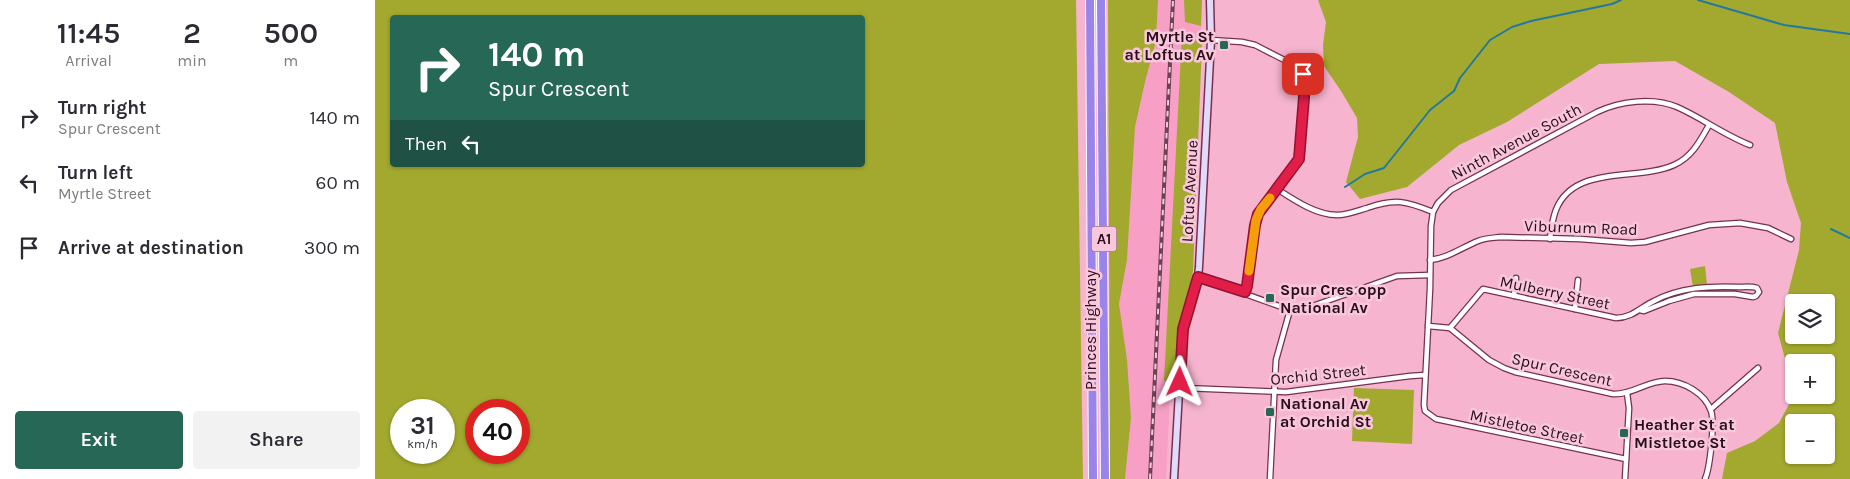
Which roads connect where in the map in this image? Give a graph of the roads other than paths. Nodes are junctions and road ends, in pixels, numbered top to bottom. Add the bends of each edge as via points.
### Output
1 (1090, 0) edge
2 (1101, 0) edge
3 (1210, 0) edge
4 (1211, 40) junction
5 (1709, 125) junction
6 (1750, 145) dead end
7 (1277, 189) junction
8 (1433, 212) junction
9 (1551, 238) junction
10 (1791, 239) dead end
11 (1430, 260) junction
12 (1430, 275) junction
13 (1198, 277) junction
14 (1516, 278) dead end
15 (1578, 280) dead end
16 (1245, 292) junction
17 (1514, 296) junction
18 (1575, 309) junction
19 (1290, 310) junction
20 (1640, 310) junction
21 (1428, 326) junction
22 (1451, 328) junction
23 (1758, 368) dead end
24 (1425, 375) junction
25 (1181, 387) junction
26 (1275, 392) junction
27 (1627, 393) junction
28 (1711, 409) junction
29 (1626, 459) junction
30 (1093, 479) edge
31 (1105, 479) edge
32 (1174, 479) edge
33 (1270, 479) edge
34 (1625, 479) edge
35 (1705, 479) edge

1 - 30 highway, Princes Highway / A1
2 - 31 highway, Princes Highway / A1
3 - 4 street, Loftus Avenue
4 - 7 street via 1248,43 1303,72 1299,159
4 - 13 street, Loftus Avenue
5 - 6 street, Ninth Avenue South
5 - 8 street, Ninth Avenue South via 1666,104 1613,105 1451,190
5 - 9 street via 1693,152 1675,165 1595,178 1572,189 1556,208
7 - 8 street via 1311,208 1335,215 1390,201 1410,203
7 - 16 street via 1256,220
8 - 11 street
9 - 10 street, Viburnum Road via 1631,244 1709,225 1740,223 1768,228
9 - 11 street, Viburnum Road via 1489,238 1447,257
11 - 12 street
12 - 19 street via 1397,276 1313,306
12 - 21 street
13 - 16 street
13 - 25 street, Loftus Avenue via 1183,329
14 - 17 street
15 - 18 street
16 - 19 street
17 - 18 street, Mulberry Street
17 - 22 street, Mulberry Street via 1483,289
18 - 20 street, Mulberry Street via 1616,318 1628,317
19 - 26 street via 1277,353
20 - 20 street, Mulberry Street via 1664,296 1692,288 1752,287 1759,292 1753,297 1694,294
21 - 22 street
21 - 24 street
22 - 27 street, Spur Crescent via 1489,360 1504,368 1613,394
23 - 28 street
24 - 26 street, Orchid Street
24 - 29 street, Mistletoe Street via 1425,411 1436,419
25 - 26 street, Orchid Street
25 - 32 street, Loftus Avenue
26 - 33 street
27 - 28 street, Spur Crescent via 1661,381 1670,382 1693,389
27 - 29 street
28 - 35 street via 1710,455
29 - 34 street

